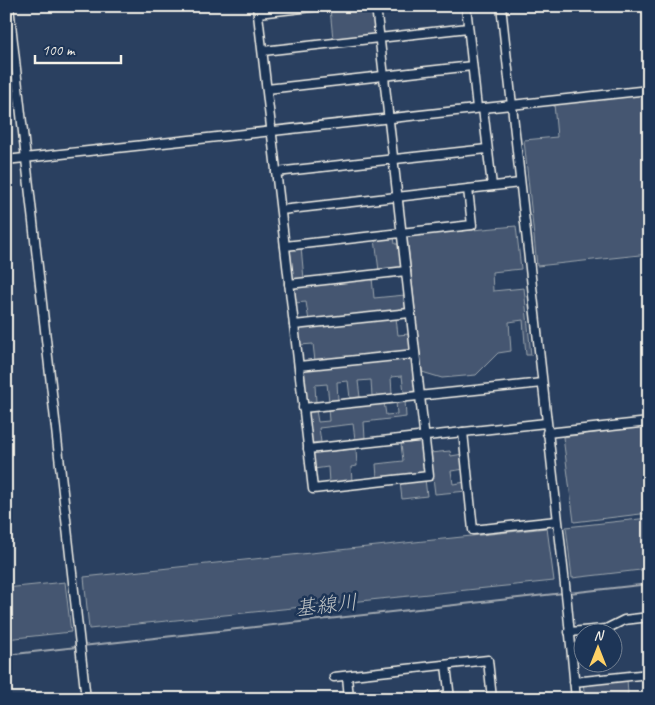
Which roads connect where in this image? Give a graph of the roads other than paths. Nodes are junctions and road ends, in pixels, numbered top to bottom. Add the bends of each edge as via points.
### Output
1 (10, 6) edge
2 (320, 6) edge
3 (376, 6) edge
4 (466, 6) edge
5 (501, 6) edge
6 (258, 10) edge
7 (468, 28) junction
8 (380, 38) junction
9 (263, 51) junction
10 (472, 66) junction
11 (384, 76) junction
12 (267, 89) junction
13 (649, 90) edge
14 (512, 105) junction
15 (480, 108) junction
16 (389, 118) junction
17 (272, 131) junction
18 (487, 149) junction
19 (27, 158) junction
20 (6, 160) edge
21 (393, 160) junction
22 (276, 172) junction
23 (520, 183) junction
24 (492, 186) junction
25 (468, 189) junction
26 (397, 196) junction
27 (281, 210) junction
28 (401, 232) junction
29 (285, 246) junction
30 (406, 271) junction
31 (289, 284) junction
32 (410, 313) junction
33 (294, 325) junction
34 (415, 354) junction
35 (299, 366) junction
36 (542, 383) junction
37 (420, 394) junction
38 (303, 408) junction
39 (649, 422) edge
40 (546, 423) junction
41 (463, 432) junction
42 (547, 433) junction
43 (424, 436) junction
44 (308, 449) junction
45 (557, 521) junction
46 (649, 617) edge
47 (568, 632) junction
48 (446, 664) junction
49 (649, 674) edge
50 (347, 676) junction
51 (334, 677) dead end
52 (574, 682) junction
53 (449, 697) edge
54 (86, 699) edge
55 (349, 699) edge
56 (418, 699) edge
57 (492, 699) edge
58 (576, 699) edge

1 - 19 street
2 - 6 street
3 - 8 street
4 - 7 street
5 - 14 street
6 - 9 street
7 - 8 street
7 - 10 street
8 - 9 street
8 - 11 street
9 - 12 street
10 - 11 street
10 - 15 street
11 - 12 street
11 - 16 street
12 - 17 street
13 - 14 street
14 - 15 street
14 - 23 street
15 - 16 street
15 - 18 street
16 - 17 street
16 - 21 street
17 - 19 street
17 - 22 street
18 - 21 street
18 - 24 street
19 - 20 street
19 - 54 street
21 - 22 street
21 - 26 street
22 - 27 street
23 - 24 street
23 - 36 street
24 - 25 street
25 - 26 street
25 - 28 street via 472,225
26 - 27 street
26 - 28 street
27 - 29 street
28 - 29 street
28 - 30 street
29 - 31 street
30 - 31 street
30 - 32 street
31 - 33 street
32 - 33 street
32 - 34 street
33 - 35 street
34 - 35 street
34 - 37 street
35 - 38 street
36 - 37 street
36 - 40 street
37 - 38 street
37 - 43 street
38 - 44 street
39 - 42 street
40 - 41 street
40 - 42 street
41 - 43 street
41 - 45 street via 473,530
42 - 45 street
43 - 44 street
43 - 44 street via 429,476 313,489
45 - 47 street
46 - 47 street via 624,620 606,629
47 - 52 street
48 - 50 street
48 - 53 street
48 - 57 street via 488,660
49 - 52 street
50 - 51 street
50 - 55 street
52 - 58 street
53 - 56 street

